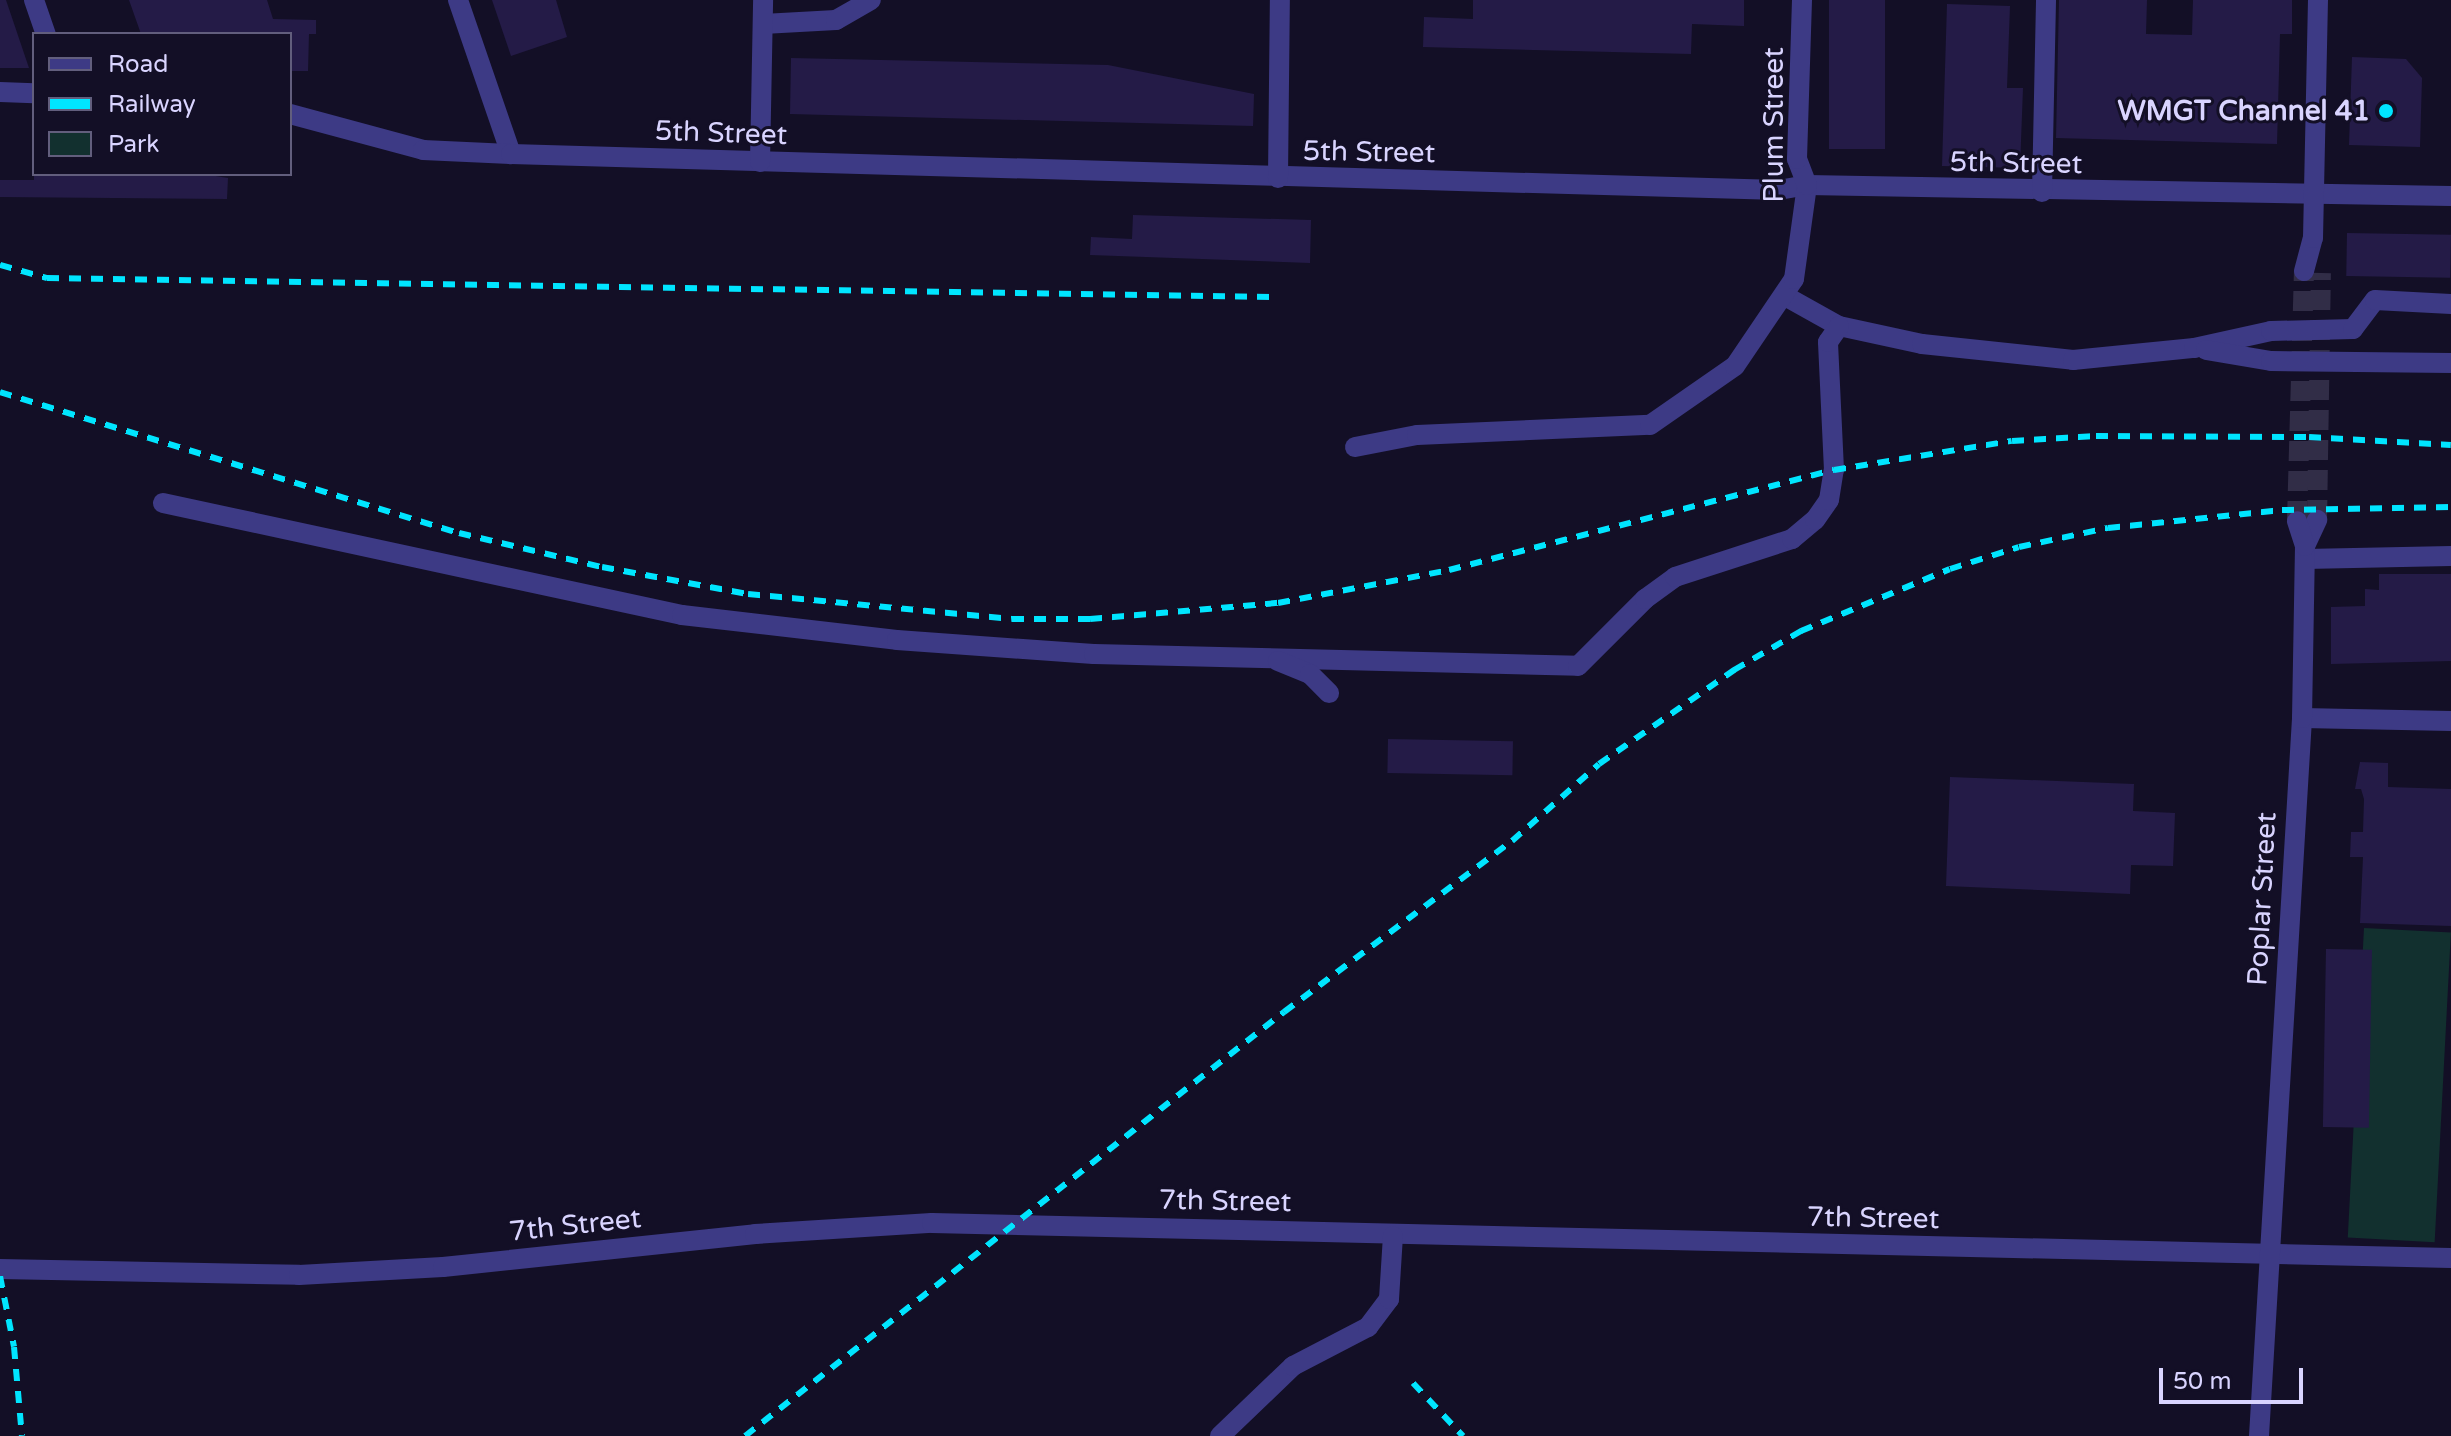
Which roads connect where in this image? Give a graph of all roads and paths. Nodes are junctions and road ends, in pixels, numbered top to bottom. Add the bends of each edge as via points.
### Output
1 (34, 0) edge
2 (458, 0) edge
3 (763, 0) edge
4 (871, 0) edge
5 (1280, 0) edge
6 (1802, 0) edge
7 (2046, 0) edge
8 (2318, 0) edge
9 (763, 24) junction
10 (45, 32) edge
11 (0, 92) edge
12 (32, 93) edge
13 (292, 115) edge
14 (511, 154) junction
15 (760, 162) junction
16 (1278, 178) junction
17 (1807, 185) junction
18 (2042, 192) junction
19 (2313, 194) junction
20 (2451, 196) edge
21 (2312, 272) tunnel mouth
22 (1785, 296) junction
23 (2451, 304) edge
24 (1839, 326) junction
25 (2194, 348) junction
26 (2451, 363) edge
27 (1355, 447) dead end
28 (163, 503) dead end
29 (2307, 521) tunnel mouth
30 (2305, 553) junction
31 (2451, 556) edge
32 (1259, 655) junction
33 (1329, 693) dead end
34 (2302, 718) junction
35 (2451, 721) edge
36 (1393, 1236) junction
37 (2270, 1255) junction
38 (2451, 1258) edge
39 (0, 1269) edge
40 (1220, 1436) edge
41 (2259, 1436) edge

1 - 10 street
2 - 14 street
3 - 9 street
4 - 9 street via 836,20
5 - 16 street
6 - 17 street, Plum Street via 1797,159
7 - 18 street
8 - 19 street
9 - 15 street
11 - 12 street
13 - 14 street, 5th Street via 423,150
14 - 15 street, 5th Street
15 - 16 street, 5th Street
16 - 17 street, 5th Street via 1779,190
17 - 18 street, 5th Street
17 - 22 street, Plum Street via 1794,279
18 - 19 street, 5th Street
19 - 20 street, 5th Street
19 - 21 street
22 - 24 street
22 - 27 street, Plum Street via 1735,366 1650,425 1417,435
23 - 25 street via 2375,300 2353,329 2271,331
24 - 25 street via 1922,344 2073,360
24 - 32 street via 1828,342 1834,470 1829,500 1815,520 1792,539 1675,577 1645,599 1578,666
25 - 26 street via 2271,361
28 - 32 street via 682,615 897,640 1094,654
29 - 30 street, Poplar Street
30 - 31 street
30 - 34 street, Poplar Street
32 - 33 street via 1310,674
34 - 35 street
34 - 37 street, Poplar Street
36 - 37 street, 7th Street
36 - 39 street, 7th Street via 932,1223 313,1274
36 - 40 street via 1389,1299 1368,1327 1293,1366
37 - 38 street, 7th Street
37 - 41 street, Poplar Street

